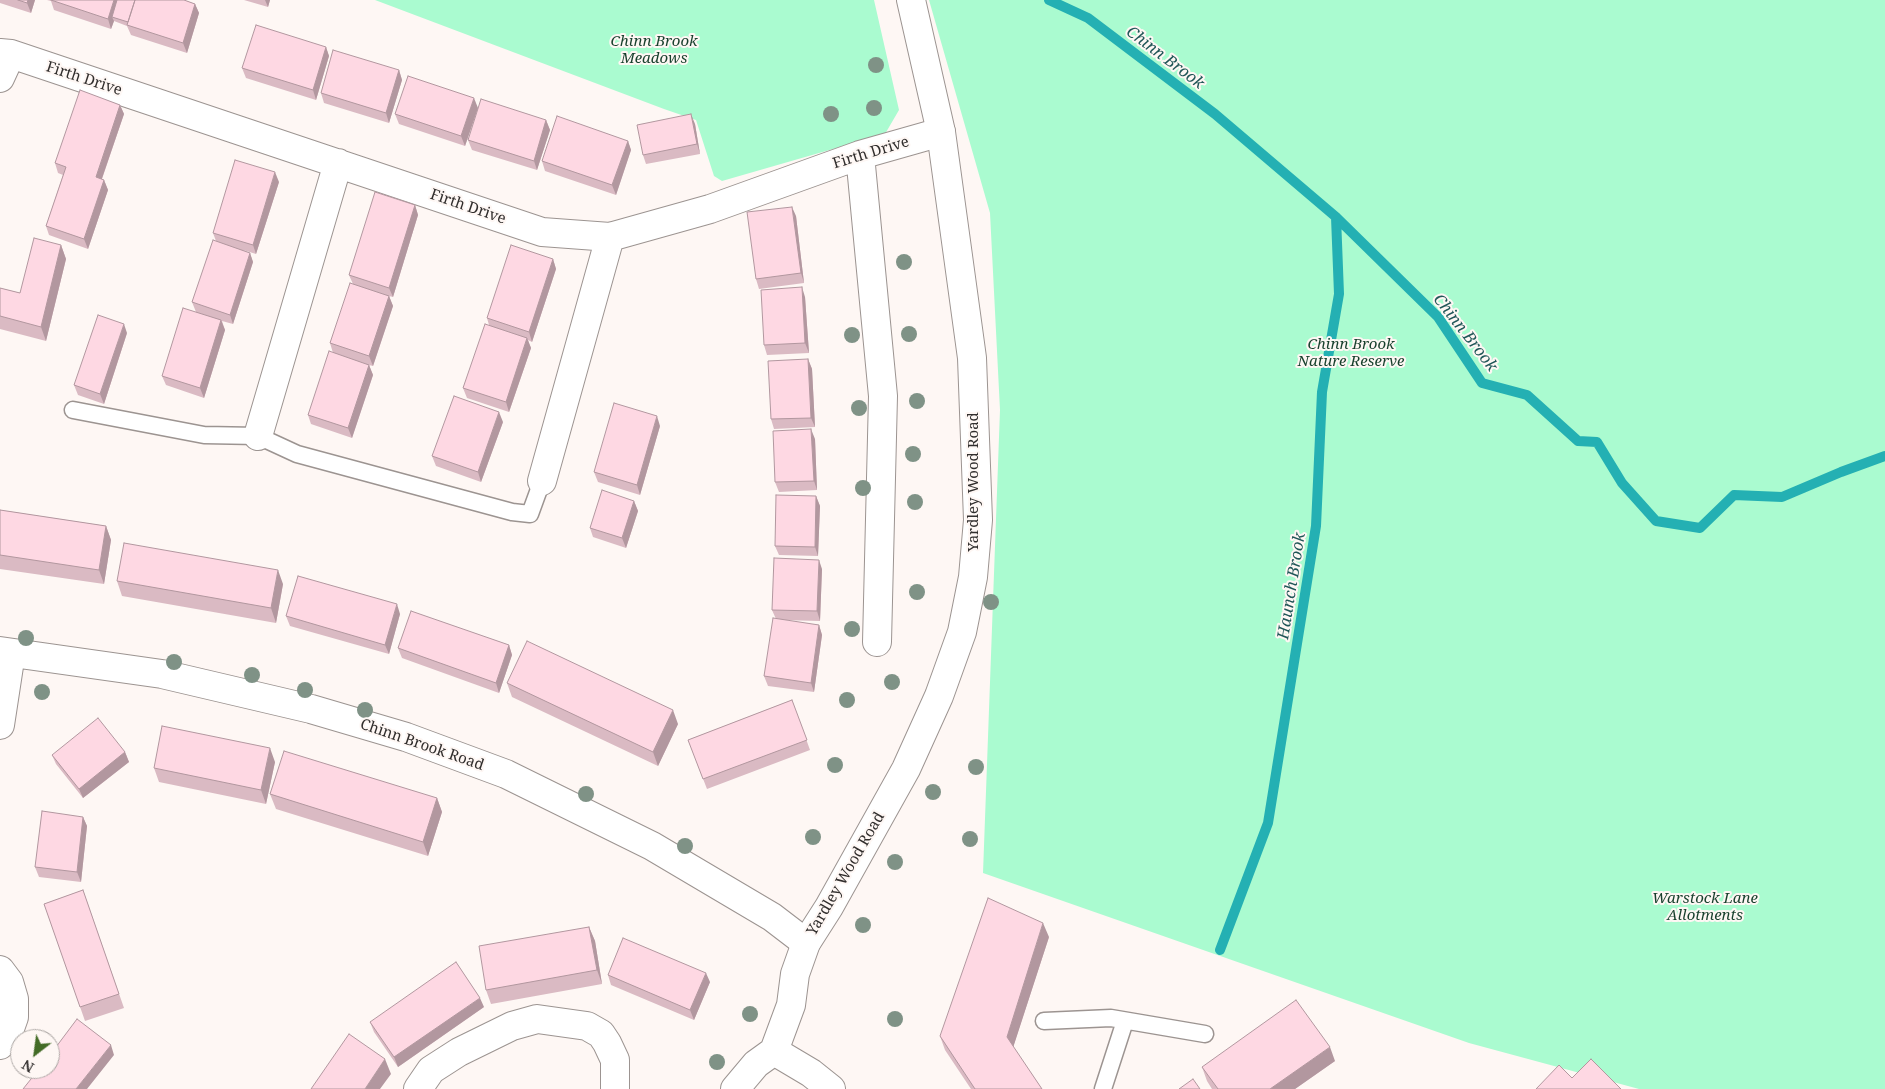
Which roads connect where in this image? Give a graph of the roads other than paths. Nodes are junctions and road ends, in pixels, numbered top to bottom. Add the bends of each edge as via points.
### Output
1 (911, 0) edge
2 (4, 62) edge
3 (941, 132) junction
4 (860, 155) junction
5 (338, 163) junction
6 (610, 237) junction
7 (72, 410) dead end
8 (258, 436) junction
9 (542, 481) joint
10 (877, 642) dead end
11 (5, 652) edge
12 (0, 725) edge
13 (806, 942) junction
14 (0, 970) edge
15 (1044, 1021) dead end
16 (1125, 1021) junction
17 (1205, 1034) dead end
18 (0, 1045) edge
19 (774, 1051) junction
20 (418, 1089) edge
21 (615, 1089) edge
22 (735, 1089) edge
23 (831, 1089) edge
24 (1103, 1089) edge

1 - 3 street, Yardley Wood Road
2 - 5 street, Firth Drive
3 - 4 street, Firth Drive
3 - 13 street, Yardley Wood Road via 972,358 978,520 974,577 962,632 939,696 906,769
4 - 6 street, Firth Drive via 710,208
4 - 10 street via 883,396
5 - 6 street, Firth Drive via 542,232
5 - 8 street
6 - 9 street
7 - 8 lane via 204,435
8 - 9 lane via 297,454 512,512 530,514
11 - 12 street
11 - 13 street, Chinn Brook Road via 162,674 310,709 406,737 506,774 652,846 764,912
13 - 19 street, Yardley Wood Road via 795,974 791,1005
14 - 18 street via 9,982 14,1000 14,1017
15 - 16 lane via 1111,1018
16 - 17 lane
16 - 24 lane
19 - 22 street via 756,1064
19 - 23 street
20 - 21 street via 431,1070 459,1052 512,1026 537,1019 586,1026 601,1034 616,1060

